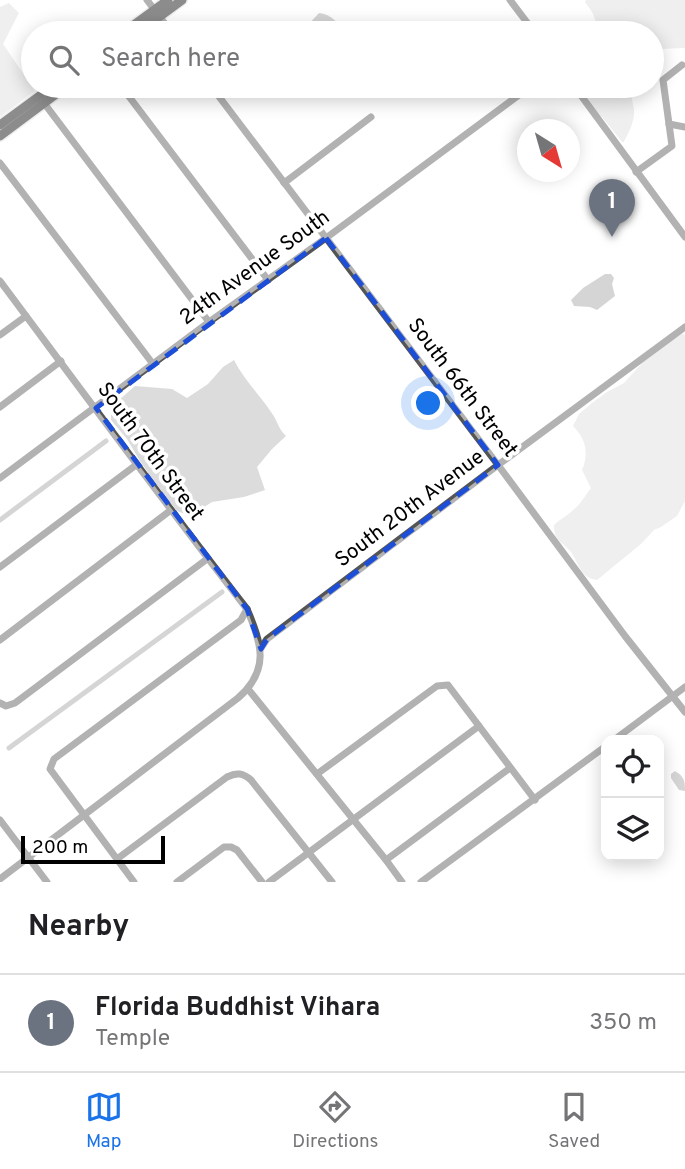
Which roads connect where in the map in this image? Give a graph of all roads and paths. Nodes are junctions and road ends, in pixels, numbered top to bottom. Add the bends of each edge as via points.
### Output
1 (147, 0) edge
2 (168, 0) edge
3 (182, 0) edge
4 (510, 0) edge
5 (157, 13) junction
6 (143, 21) edge
7 (149, 21) edge
8 (163, 21) edge
9 (526, 21) edge
10 (682, 65) dead end
11 (664, 79) edge
12 (664, 86) edge
13 (37, 98) edge
14 (51, 98) edge
15 (130, 98) edge
16 (220, 98) edge
17 (515, 98) edge
18 (583, 98) edge
19 (44, 103) junction
20 (371, 117) dead end
21 (670, 124) junction
22 (0, 125) edge
23 (685, 127) edge
24 (0, 136) edge
25 (0, 163) edge
26 (636, 172) junction
27 (284, 183) junction
28 (685, 237) edge
29 (326, 239) junction
30 (268, 280) junction
31 (0, 281) edge
32 (26, 316) junction
33 (209, 322) junction
34 (685, 327) edge
35 (0, 335) edge
36 (61, 361) junction
37 (153, 364) junction
38 (0, 407) edge
39 (96, 408) junction
40 (136, 465) junction
41 (498, 465) junction
42 (0, 478) edge
43 (170, 510) junction
44 (208, 559) junction
45 (0, 567) edge
46 (247, 609) junction
47 (0, 640) edge
48 (261, 649) junction
49 (685, 687) edge
50 (248, 688) junction
51 (673, 696) junction
52 (0, 703) edge
53 (685, 712) edge
54 (479, 726) junction
55 (621, 735) edge
56 (601, 750) edge
57 (510, 768) junction
58 (317, 774) junction
59 (534, 800) junction
60 (83, 814) junction
61 (353, 819) junction
62 (0, 820) edge
63 (309, 852) junction
64 (28, 857) junction
65 (117, 859) junction
66 (386, 860) junction
67 (0, 879) edge
68 (47, 882) edge
69 (134, 882) edge
70 (177, 882) edge
71 (262, 882) edge
72 (269, 882) edge
73 (332, 882) edge
74 (401, 882) edge
75 (421, 882) edge

1 - 5 street
2 - 5 main road
3 - 5 main road
4 - 9 street
5 - 6 main road
5 - 7 main road
5 - 8 street
10 - 11 street
12 - 21 street
13 - 22 main road
14 - 19 main road
15 - 30 street
16 - 27 street, South 66th Street
17 - 29 street, 24th Avenue South
18 - 26 street
19 - 24 main road
19 - 33 street
20 - 27 street
21 - 23 street
21 - 26 street via 672,146
25 - 37 street
26 - 28 street
27 - 29 street, South 66th Street
29 - 30 street, 24th Avenue South
29 - 41 street, South 66th Street
30 - 33 street, 24th Avenue South
31 - 32 street, South 70th Street
32 - 35 street
32 - 36 street, South 70th Street
33 - 37 street, 24th Avenue South
34 - 41 street, South 20th Avenue
36 - 38 street
36 - 39 street, South 70th Street
37 - 39 street, 24th Avenue South
39 - 40 street, South 70th Street
39 - 42 street, 24th Avenue South
40 - 43 street, South 70th Street
40 - 45 street
41 - 48 street, South 20th Avenue via 267,639
41 - 51 street, South 66th Street
43 - 44 street, South 70th Street
43 - 47 street
44 - 46 street, South 70th Street
44 - 52 street via 15,703
46 - 48 street, South 70th Street
46 - 60 street via 241,620 54,759 50,769
48 - 50 street
49 - 51 street
50 - 58 street
50 - 60 street
51 - 53 street, South 66th Street
51 - 55 street
54 - 57 street
54 - 58 street via 448,685 437,686
54 - 61 street
56 - 59 street
57 - 59 street
57 - 66 street
58 - 61 street
59 - 75 street
60 - 64 street
60 - 65 street
61 - 63 street
61 - 66 street
62 - 64 street
63 - 65 street via 251,780 238,773
63 - 72 street
63 - 73 street
64 - 67 street
64 - 68 street
65 - 69 street
66 - 74 street
70 - 71 street via 229,846

